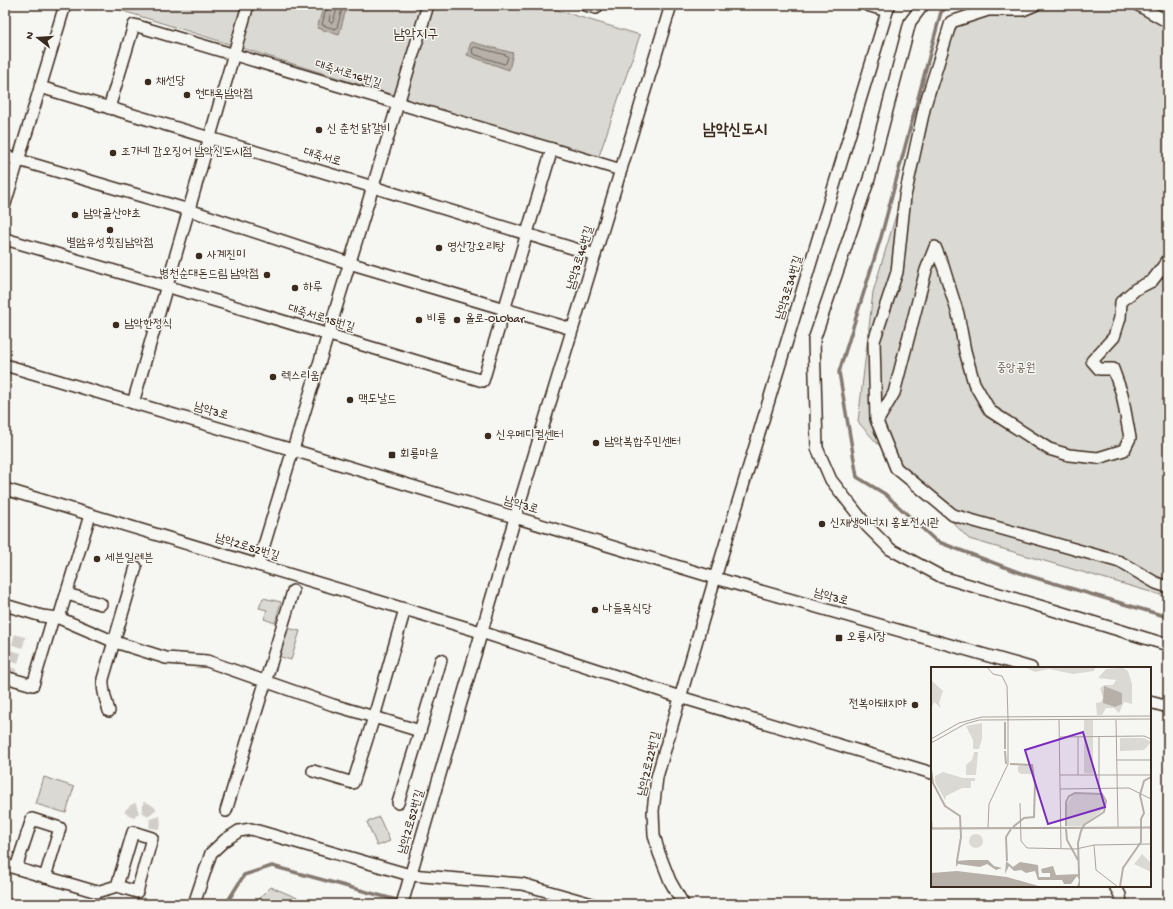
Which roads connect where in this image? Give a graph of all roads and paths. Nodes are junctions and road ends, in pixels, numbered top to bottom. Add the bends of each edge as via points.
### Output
1 (65, 5) edge
2 (248, 5) edge
3 (428, 5) edge
4 (585, 5) edge
5 (597, 5) edge
6 (671, 5) edge
7 (866, 5) edge
8 (923, 5) edge
9 (1035, 5) edge
10 (1138, 5) edge
11 (888, 8) edge
12 (1168, 22) edge
13 (233, 55) junction
14 (40, 87) junction
15 (398, 104) junction
16 (109, 108) junction
17 (209, 138) junction
18 (552, 149) junction
19 (5, 156) edge
20 (19, 159) junction
21 (621, 170) junction
22 (373, 187) junction
23 (5, 204) edge
24 (188, 210) junction
25 (527, 234) junction
26 (5, 239) edge
27 (595, 255) junction
28 (1168, 260) edge
29 (350, 263) junction
30 (166, 286) junction
31 (505, 309) junction
32 (572, 330) junction
33 (328, 334) junction
34 (5, 364) edge
35 (133, 403) junction
36 (877, 422) junction
37 (293, 450) junction
38 (5, 489) edge
39 (90, 515) junction
40 (515, 518) junction
41 (258, 565) junction
42 (136, 567) dead end
43 (715, 578) junction
44 (1168, 587) edge
45 (293, 591) dead end
46 (66, 594) junction
47 (101, 604) dead end
48 (5, 605) edge
49 (405, 609) junction
50 (56, 618) junction
51 (481, 632) junction
52 (115, 642) junction
53 (1168, 645) edge
54 (441, 660) dead end
55 (1027, 667) edge
56 (5, 677) edge
57 (266, 681) junction
58 (680, 697) junction
59 (1151, 702) edge
60 (1168, 707) edge
61 (109, 711) dead end
62 (374, 717) junction
63 (420, 731) junction
64 (313, 771) dead end
65 (931, 773) edge
66 (398, 803) dead end
67 (226, 811) dead end
68 (5, 865) edge
69 (16, 868) junction
70 (410, 875) junction
71 (45, 877) junction
72 (117, 886) junction
73 (1116, 887) edge
74 (194, 904) edge
75 (402, 904) edge
76 (592, 904) edge
77 (684, 904) edge
78 (1121, 904) edge

1 - 14 street
2 - 13 street
3 - 15 street
4 - 5 street via 596,8
6 - 21 street, 남악3로46번길
7 - 11 street
8 - 53 street via 910,22 869,179 814,340 817,448 831,480 867,526 890,549 942,577
9 - 36 street via 1023,10 988,10 951,22 925,105 905,196 897,272 874,341
10 - 12 street
11 - 43 street, 남악3로34번길
13 - 15 street, 대죽서로16번길
13 - 16 street, 대죽서로16번길 via 134,25
13 - 17 street
14 - 16 street, 대죽서로
14 - 20 street
15 - 18 street, 대죽서로16번길
15 - 22 street
16 - 17 street, 대죽서로
17 - 22 street, 대죽서로
17 - 24 street
18 - 21 street, 대죽서로16번길
18 - 25 street
19 - 20 street
20 - 23 street
20 - 24 street
21 - 27 street, 남악3로46번길
22 - 25 street, 대죽서로
22 - 29 street
24 - 29 street
24 - 30 street
25 - 27 street, 대죽서로
25 - 31 street, 대죽서로15번길
26 - 30 street, 대죽서로15번길
27 - 32 street, 남악3로46번길
28 - 36 street via 1152,281 1136,289 1121,302 1120,318 1114,337 1092,361 1099,369 1113,368 1122,394 1130,438 1124,450 1098,458 1069,455 1049,449 990,411 974,383 958,314 935,247 926,270 894,394
29 - 31 street
29 - 33 street
30 - 33 street, 대죽서로15번길
30 - 35 street
31 - 32 street
31 - 33 street, 대죽서로15번길 via 483,381
32 - 40 street, 남악3로46번길
33 - 37 street
34 - 35 street, 남악3로
35 - 37 street, 남악3로
36 - 44 street via 896,468 953,515 1120,562
37 - 40 street, 남악3로
37 - 41 street
38 - 39 street, 남악2로52번길
39 - 41 street, 남악2로52번길
39 - 46 street
40 - 43 street, 남악3로
40 - 51 street, 남악2로52번길
41 - 49 street, 남악2로52번길
42 - 52 street
43 - 55 street, 남악3로
43 - 58 street, 남악2로22번길
45 - 57 street
46 - 47 street
46 - 50 street
48 - 50 street
49 - 51 street, 남악2로52번길
49 - 62 street
50 - 52 street
50 - 56 street via 33,685
51 - 58 street
51 - 70 street, 남악2로52번길
52 - 57 street via 166,658 207,661
52 - 61 street via 103,688
54 - 63 street
57 - 62 street
57 - 67 street
58 - 65 street
58 - 77 street, 남악2로22번길 via 657,777 653,819 659,853 670,881
59 - 60 street
62 - 63 street
62 - 64 street via 353,783
63 - 66 street
68 - 69 street
69 - 71 street
69 - 71 street via 32,819 60,828
70 - 74 street via 250,829 239,831 211,853
70 - 75 street, 남악2로52번길
70 - 76 street via 522,884
71 - 72 street via 97,892
72 - 72 street via 137,892 152,838 133,832
73 - 78 street

